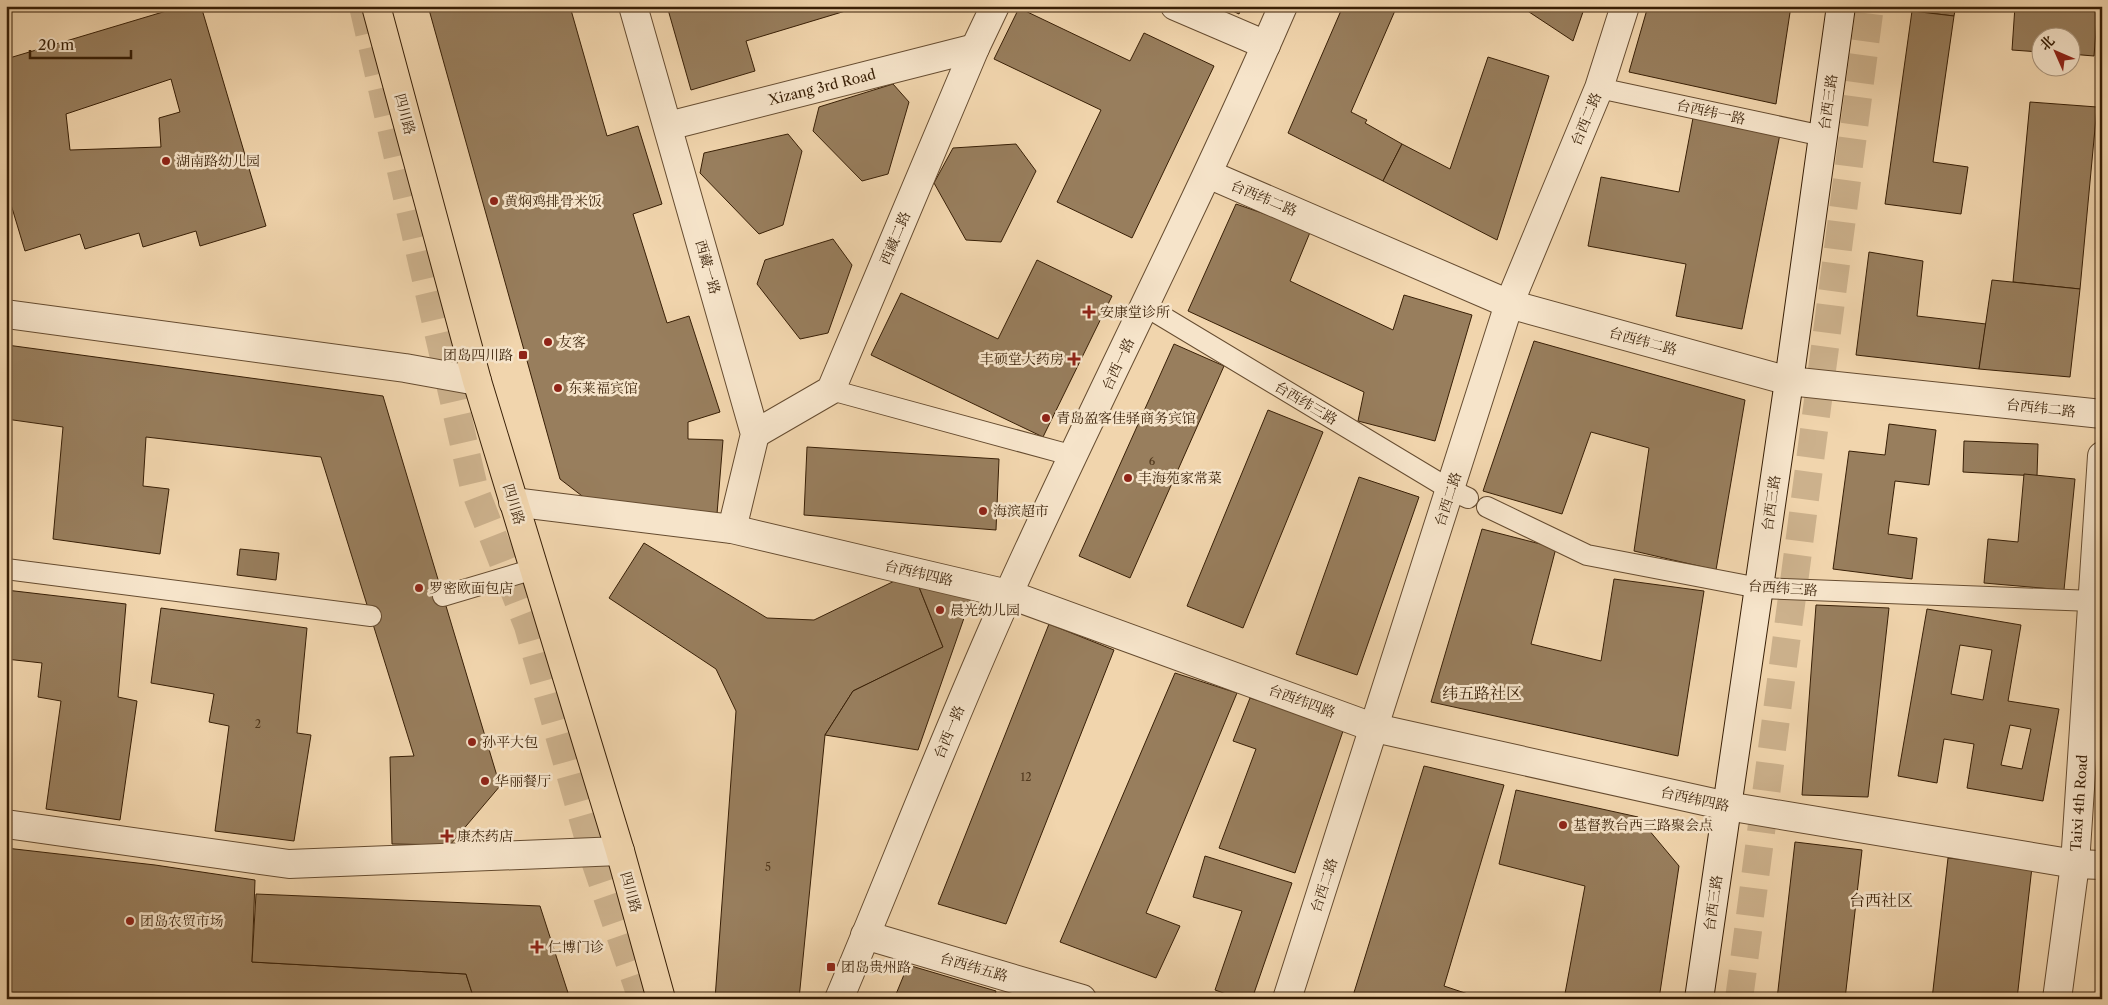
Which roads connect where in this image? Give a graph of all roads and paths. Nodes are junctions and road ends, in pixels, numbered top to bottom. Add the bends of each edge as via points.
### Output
1 (376, 6) edge
2 (633, 6) edge
3 (995, 6) edge
4 (1175, 6) edge
5 (1283, 6) edge
6 (1625, 6) edge
7 (1841, 6) edge
8 (1266, 45) junction
9 (975, 48) junction
10 (1599, 88) junction
11 (668, 126) junction
12 (1823, 136) junction
13 (1208, 174) junction
14 (1509, 304) junction
15 (1145, 306) junction
16 (6, 314) edge
17 (478, 381) junction
18 (1789, 381) junction
19 (831, 390) junction
20 (2102, 414) edge
21 (755, 434) junction
22 (1074, 456) junction
23 (2102, 456) edge
24 (1460, 494) junction
25 (512, 502) junction
26 (1487, 507) dead end
27 (732, 529) junction
28 (6, 569) edge
29 (534, 569) junction
30 (1759, 588) junction
31 (1008, 594) junction
32 (443, 596) dead end
33 (2093, 601) junction
34 (371, 616) dead end
35 (1375, 728) junction
36 (1727, 806) junction
37 (6, 824) edge
38 (620, 851) junction
39 (2075, 864) junction
40 (2102, 866) edge
41 (865, 935) junction
42 (662, 999) edge
43 (839, 999) edge
44 (1082, 999) edge
45 (1288, 999) edge
46 (1699, 999) edge
47 (2057, 999) edge

1 - 17 main road, 四川路
2 - 11 street, 西藏一路
3 - 9 street, 西藏二路
4 - 8 street
5 - 8 street, 台西一路
6 - 10 street, 台西二路
7 - 12 street, 台西三路
8 - 13 street, 台西一路
9 - 11 street, Xizang 3rd Road
9 - 19 street, 西藏二路
10 - 12 lane, 台西纬一路
10 - 14 street, 台西二路
11 - 21 street, 西藏一路
12 - 18 street, 台西三路
13 - 14 street, 台西纬二路
13 - 15 street, 台西一路
14 - 18 street, 台西纬二路
14 - 24 street, 台西二路
15 - 22 street, 台西一路
15 - 24 lane, 台西纬三路
16 - 17 street via 405,368
17 - 25 main road, 四川路
18 - 20 street, 台西纬二路
18 - 30 street, 台西三路
19 - 21 street
19 - 22 lane
21 - 27 street, 西藏一路
22 - 31 street, 台西一路
23 - 33 street, Taixi 4th Road
24 - 35 street, 台西二路
25 - 27 street, 台西纬四路
25 - 29 main road, 四川路
26 - 30 lane, 台西纬三路 via 1587,555
27 - 31 street, 台西纬四路
28 - 34 lane
29 - 32 lane
29 - 38 main road, 四川路
30 - 33 lane, 台西纬三路
30 - 36 street, 台西三路
31 - 35 street, 台西纬四路
31 - 41 street, 台西一路
33 - 39 street, Taixi 4th Road
35 - 36 street, 台西纬四路
35 - 45 street, 台西二路
36 - 39 street, 台西纬四路
36 - 46 street, 台西三路
37 - 38 street via 289,864
38 - 42 main road, 四川路
39 - 40 street, 台西纬四路
39 - 47 street, Taixi 4th Road
41 - 43 street, 台西一路
41 - 44 street, 台西纬五路

